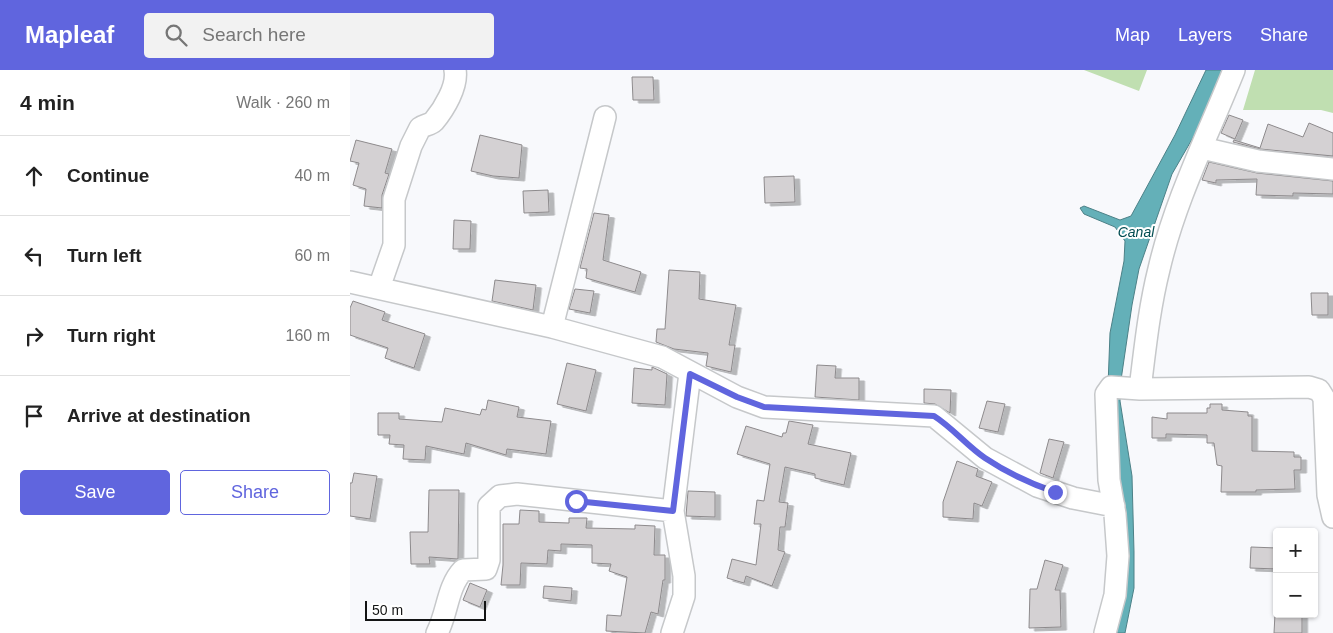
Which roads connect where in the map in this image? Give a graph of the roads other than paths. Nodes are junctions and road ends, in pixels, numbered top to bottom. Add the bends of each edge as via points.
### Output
1 (455, 70) edge
2 (1234, 70) edge
3 (605, 117) dead end
4 (1202, 148) junction
5 (1333, 169) edge
6 (350, 282) edge
7 (379, 288) junction
8 (552, 327) junction
9 (690, 374) junction
10 (1126, 388) junction
11 (1114, 506) junction
12 (673, 511) junction
13 (1333, 517) edge
14 (437, 633) edge
15 (672, 633) edge
16 (1105, 633) edge

1 - 7 street via 457,77 448,100 433,122 420,128 411,146 394,199 394,245
2 - 4 street
3 - 8 street
4 - 5 street via 1258,161
4 - 10 street via 1178,207 1159,268 1148,322
6 - 7 street
7 - 8 street
8 - 9 street via 662,357
9 - 11 street via 764,407 934,416 985,458 1037,486 1073,498
9 - 12 street
10 - 11 street via 1106,394
10 - 13 street via 1309,387 1319,390 1324,398 1328,495
11 - 16 street via 1118,556 1115,595
12 - 14 street via 517,494 500,496 489,506 489,560 486,569 463,570 454,580 444,620
12 - 15 street via 685,586

